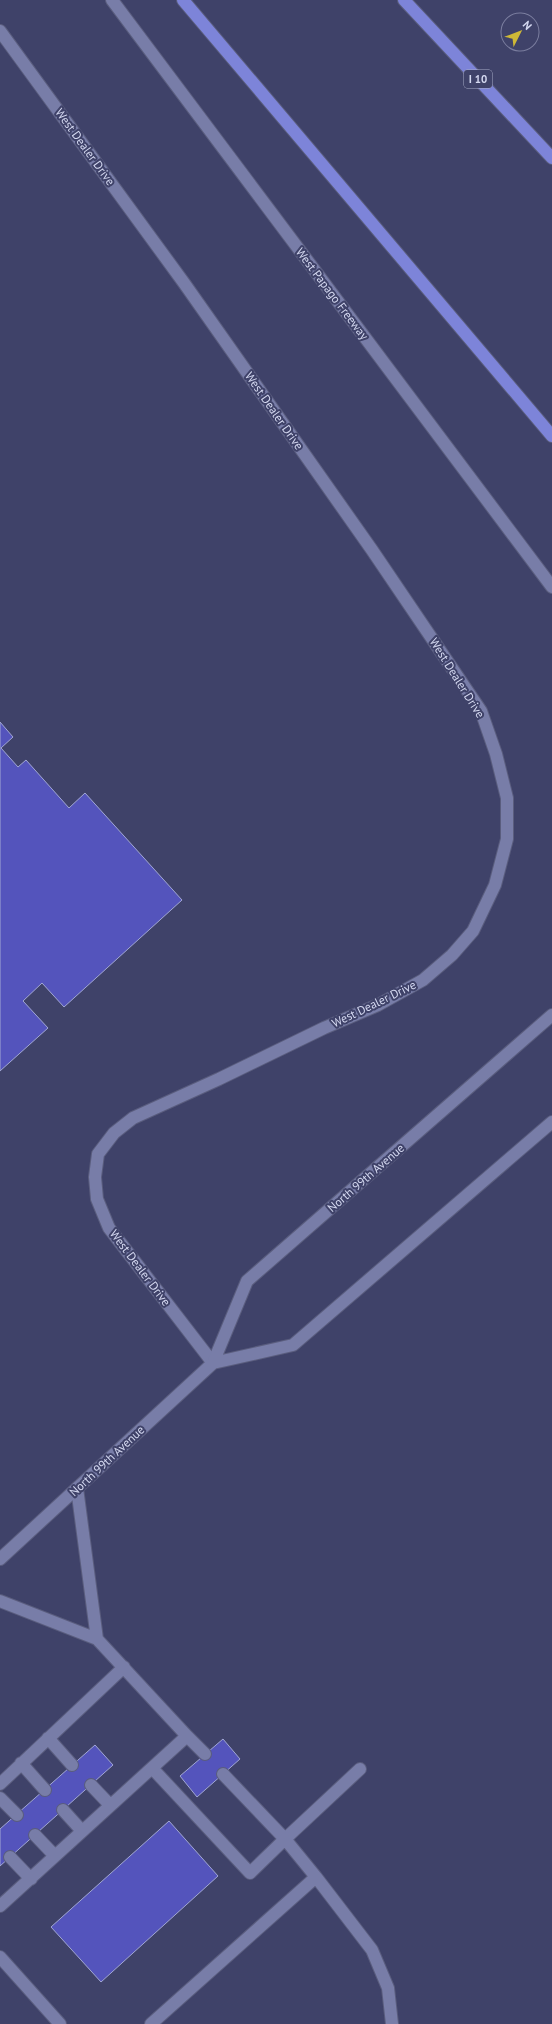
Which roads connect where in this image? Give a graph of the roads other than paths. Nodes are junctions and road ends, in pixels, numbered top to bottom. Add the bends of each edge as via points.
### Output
1 (112, 0) edge
2 (184, 0) edge
3 (404, 0) edge
4 (0, 31) edge
5 (552, 158) edge
6 (552, 436) edge
7 (552, 587) edge
8 (552, 1015) edge
9 (552, 1122) edge
10 (213, 1363) junction
11 (77, 1488) junction
12 (0, 1559) edge
13 (0, 1601) edge
14 (97, 1639) junction
15 (124, 1667) junction
16 (187, 1736) junction
17 (48, 1738) junction
18 (205, 1754) dead end
19 (22, 1763) junction
20 (72, 1765) dead end
21 (152, 1768) junction
22 (360, 1769) dead end
23 (223, 1774) dead end
24 (0, 1784) edge
25 (91, 1785) dead end
26 (45, 1790) dead end
27 (0, 1798) edge
28 (110, 1805) junction
29 (63, 1810) dead end
30 (16, 1815) dead end
31 (82, 1831) junction
32 (35, 1835) dead end
33 (285, 1839) junction
34 (55, 1856) junction
35 (10, 1857) dead end
36 (316, 1878) junction
37 (30, 1879) junction
38 (2, 1900) edge
39 (0, 1957) edge
40 (60, 2024) edge
41 (151, 2024) edge
42 (392, 2024) edge

1 - 7 main road, West Papago Freeway
2 - 6 highway
3 - 5 highway, I 10
4 - 10 main road, West Dealer Drive via 184,283 372,550 481,711 496,754 507,798 507,839 495,885 473,931 452,955 423,980 378,1005 133,1118 114,1133 98,1154 95,1177 97,1199 109,1228
8 - 10 main road, North 99th Avenue via 247,1281
9 - 10 main road, North 99th Avenue via 293,1345
10 - 11 main road, North 99th Avenue
11 - 12 main road, North 99th Avenue
11 - 14 main road
13 - 14 main road
14 - 15 main road
15 - 16 main road
15 - 17 main road
16 - 18 main road
16 - 21 main road
17 - 19 main road
17 - 20 main road
19 - 24 main road
19 - 26 main road
21 - 28 main road
21 - 33 main road via 250,1873
22 - 33 main road
23 - 33 main road
25 - 28 main road
27 - 30 main road
28 - 31 main road
29 - 31 main road
31 - 34 main road
32 - 34 main road
33 - 36 main road
34 - 37 main road
35 - 37 main road
36 - 41 main road
36 - 42 main road via 372,1950 388,1988
37 - 38 main road
39 - 40 main road

